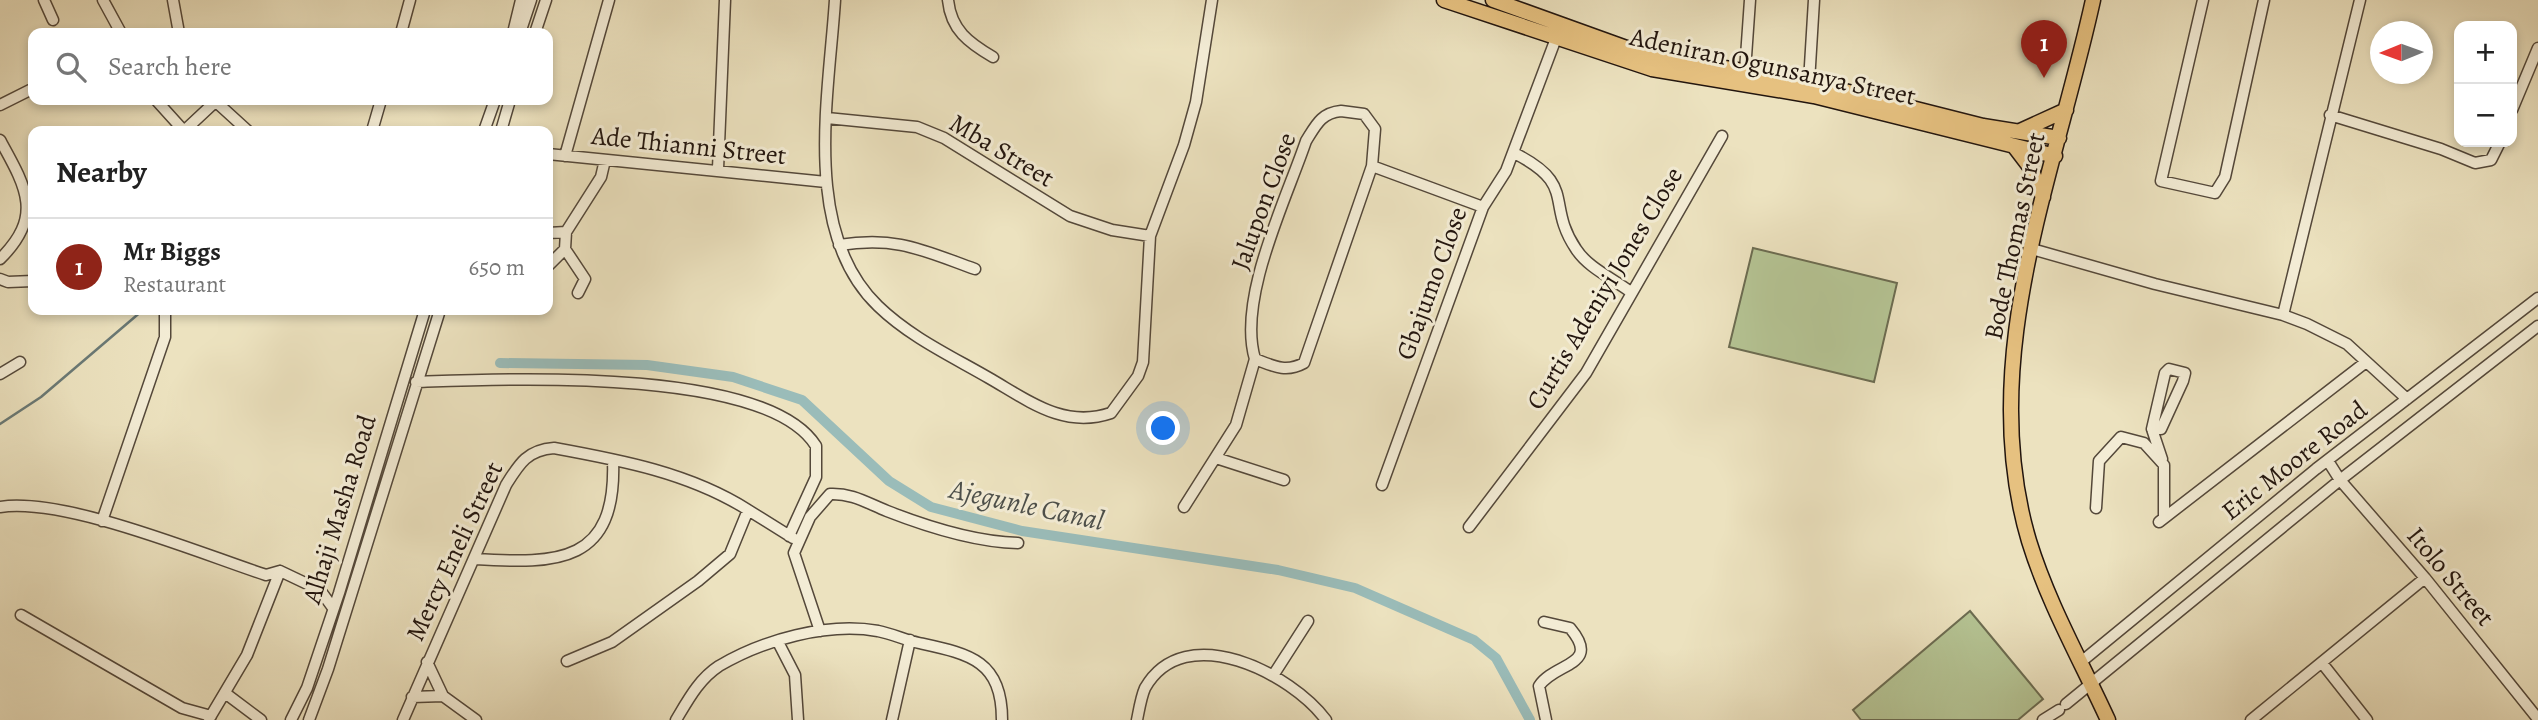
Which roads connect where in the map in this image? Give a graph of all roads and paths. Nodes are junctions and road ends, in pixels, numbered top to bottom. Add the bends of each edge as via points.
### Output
1 (44, 0) edge
2 (103, 0) edge
3 (173, 0) edge
4 (410, 0) edge
5 (521, 0) edge
6 (531, 0) edge
7 (537, 0) edge
8 (546, 0) edge
9 (610, 0) edge
10 (725, 0) edge
11 (835, 0) edge
12 (948, 0) edge
13 (1212, 0) edge
14 (1444, 0) edge
15 (1750, 0) edge
16 (1814, 0) edge
17 (2093, 0) edge
18 (2203, 0) edge
19 (2264, 0) edge
20 (2360, 0) edge
21 (1498, 4) edge
22 (53, 20) dead end
23 (118, 28) edge
24 (178, 28) edge
25 (402, 28) edge
26 (514, 28) edge
27 (522, 28) edge
28 (529, 28) edge
29 (537, 28) edge
30 (1559, 30) junction
31 (2538, 48) edge
32 (993, 57) dead end
33 (1745, 71) junction
34 (1809, 82) junction
35 (28, 91) edge
36 (2517, 98) edge
37 (1856, 100) junction
38 (0, 105) edge
39 (161, 105) edge
40 (211, 105) edge
41 (219, 105) edge
42 (380, 105) edge
43 (493, 105) edge
44 (508, 105) edge
45 (2066, 110) junction
46 (2330, 115) junction
47 (827, 118) junction
48 (179, 126) edge
49 (189, 126) edge
50 (242, 126) edge
51 (373, 126) edge
52 (486, 126) edge
53 (502, 126) edge
54 (1722, 136) dead end
55 (2059, 138) junction
56 (2015, 139) junction
57 (0, 140) edge
58 (2498, 147) edge
59 (1514, 153) junction
60 (553, 155) edge
61 (565, 156) junction
62 (2055, 156) junction
63 (605, 160) junction
64 (1372, 166) junction
65 (718, 169) junction
66 (826, 182) junction
67 (28, 187) edge
68 (2043, 197) junction
69 (1483, 207) junction
70 (28, 216) edge
71 (553, 233) edge
72 (566, 233) junction
73 (1150, 236) junction
74 (839, 244) junction
75 (565, 249) junction
76 (2032, 249) junction
77 (0, 259) edge
78 (553, 261) edge
79 (975, 269) dead end
80 (0, 279) edge
81 (28, 281) edge
82 (578, 293) dead end
83 (1632, 293) junction
84 (2538, 298) edge
85 (166, 315) edge
86 (423, 315) edge
87 (438, 315) edge
88 (2283, 315) junction
89 (2538, 326) edge
90 (1255, 359) junction
91 (20, 362) dead end
92 (2366, 362) junction
93 (0, 374) edge
94 (417, 379) junction
95 (2407, 399) junction
96 (2152, 429) junction
97 (1216, 458) junction
98 (613, 460) junction
99 (2328, 461) junction
100 (2164, 465) junction
101 (816, 477) junction
102 (1284, 480) dead end
103 (2340, 480) junction
104 (1382, 485) dead end
105 (830, 494) junction
106 (0, 507) edge
107 (1184, 507) dead end
108 (2096, 508) dead end
109 (748, 510) junction
110 (102, 522) junction
111 (1469, 527) dead end
112 (794, 538) junction
113 (1018, 543) dead end
114 (475, 559) junction
115 (280, 570) junction
116 (2425, 578) junction
117 (342, 581) junction
118 (320, 590) junction
119 (333, 608) junction
120 (21, 615) dead end
121 (1308, 621) dead end
122 (1544, 622) dead end
123 (820, 631) junction
124 (910, 640) junction
125 (778, 642) junction
126 (567, 661) dead end
127 (427, 662) junction
128 (2081, 662) junction
129 (2322, 663) junction
130 (1273, 674) junction
131 (2092, 684) junction
132 (225, 693) junction
133 (443, 696) junction
134 (412, 697) junction
135 (210, 718) edge
136 (290, 719) edge
137 (2538, 719) edge
138 (261, 720) edge
139 (309, 720) edge
140 (403, 720) edge
141 (476, 720) edge
142 (676, 720) edge
143 (799, 720) edge
144 (891, 720) edge
145 (1002, 720) edge
146 (1137, 720) edge
147 (1326, 720) edge
148 (1546, 720) edge
149 (2043, 720) edge
150 (2108, 720) edge
151 (2251, 720) edge
152 (2367, 720) edge

1 - 22 street
2 - 23 street
3 - 24 street
4 - 25 street
5 - 26 street
6 - 27 street
7 - 28 street
8 - 29 street
9 - 61 street
10 - 65 street
11 - 47 street
12 - 32 street via 956,28
13 - 73 street via 1196,102
14 - 21 main road, Adeniran Ogunsanya Street
15 - 33 street
16 - 34 street
17 - 45 main road, Bode Thomas Street
18 - 19 street via 2161,181 2215,193 2225,177
20 - 46 street
21 - 30 main road, Adeniran Ogunsanya Street
30 - 33 main road, Adeniran Ogunsanya Street via 1646,55
30 - 37 main road, Adeniran Ogunsanya Street via 1652,69
30 - 59 street, Gbajumo Close
31 - 36 street
33 - 34 main road, Adeniran Ogunsanya Street
34 - 37 main road, Adeniran Ogunsanya Street
35 - 38 street
37 - 56 main road, Adeniran Ogunsanya Street
39 - 48 street
40 - 49 street
41 - 50 street
42 - 51 street
43 - 52 street
44 - 53 street
45 - 55 main road, Bode Thomas Street
45 - 56 main road
46 - 58 street via 2475,163 2491,160
46 - 88 street
47 - 66 street
47 - 73 street, Mba Street via 917,127 944,138 1070,216
54 - 83 street, Curtis Adeniyi Jones Close
55 - 56 main road, Adeniran Ogunsanya Street
55 - 62 main road, Bode Thomas Street
56 - 62 main road, Adeniran Ogunsanya Street
56 - 68 main road
57 - 67 street
59 - 69 street, Gbajumo Close
59 - 83 street via 1536,164 1554,183 1564,226 1577,251
60 - 61 street, Ade Thianni Street
61 - 63 street, Ade Thianni Street
62 - 68 main road, Bode Thomas Street
63 - 65 street, Ade Thianni Street
63 - 72 street via 601,177
64 - 69 street
64 - 90 street, Jalupon Close via 1304,363 1283,369
64 - 90 street, Jalupon Close via 1375,129 1364,114 1328,112 1318,121 1306,141 1256,283 1250,342
65 - 66 street, Ade Thianni Street
66 - 74 street
68 - 76 main road, Bode Thomas Street
69 - 104 street, Gbajumo Close
70 - 77 street
71 - 72 street
72 - 75 street
73 - 74 street via 1141,369 1111,413 1083,420 1060,417 1037,406 904,328 876,305 855,279
74 - 79 street via 898,243
75 - 78 street
75 - 82 street via 585,279
76 - 88 street via 2155,285
76 - 128 main road, Bode Thomas Street via 2017,316 2012,370 2019,493 2042,575
80 - 81 street
83 - 111 street, Curtis Adeniyi Jones Close via 1560,411
84 - 95 street, Eric Moore Road
85 - 110 street via 165,337
86 - 117 street, Alhaji Masha Road
87 - 94 street, Alhaji Masha Road
88 - 92 street via 2339,339
89 - 103 street, Eric Moore Road
90 - 97 street, Jalupon Close via 1236,425
91 - 93 street
92 - 95 street
92 - 100 street via 2161,520
94 - 101 street via 628,383 756,405 793,421 809,435 816,446
94 - 139 street, Alhaji Masha Road
95 - 99 street, Eric Moore Road
96 - 96 street via 2161,429 2185,373 2169,369 2165,373
96 - 100 street
97 - 102 street
97 - 107 street, Jalupon Close
98 - 109 street, Mercy Eneli Street via 689,481
98 - 114 street, Mercy Eneli Street via 554,448 527,455 506,485
98 - 114 street via 609,514 584,546 541,561
99 - 103 street, Itolo Street
99 - 128 street, Eric Moore Road
100 - 108 street via 2144,443 2121,437 2099,461
101 - 105 street
101 - 112 street
103 - 116 street, Itolo Street
103 - 131 street, Eric Moore Road
105 - 112 street
105 - 113 street via 846,494 977,539
106 - 110 street via 30,505
109 - 112 street, Mercy Eneli Street
109 - 126 street via 730,554 698,581 611,642
110 - 115 street via 266,575
112 - 123 street via 794,553
114 - 127 street, Mercy Eneli Street
115 - 118 street
115 - 132 street via 262,621
116 - 129 street
116 - 137 street, Itolo Street
117 - 118 street
117 - 119 street, Alhaji Masha Road
118 - 119 street
119 - 136 street, Alhaji Masha Road via 307,688
120 - 135 street via 181,708
121 - 130 street
122 - 148 street via 1570,628 1581,653 1578,660 1545,677 1539,686
123 - 124 street via 878,631
123 - 125 street
124 - 144 street
124 - 145 street via 967,653 981,663 997,685
125 - 142 street via 716,668 695,687
125 - 143 street via 795,675
127 - 133 street
127 - 134 street, Mercy Eneli Street
128 - 131 main road, Bode Thomas Street
129 - 151 street
129 - 152 street
130 - 146 street via 1236,659 1182,659 1160,672 1145,689
130 - 147 street via 1296,688
131 - 149 street, Eric Moore Road
131 - 150 main road, Bode Thomas Street
132 - 135 street
132 - 138 street
133 - 134 street
133 - 141 street
134 - 140 street, Mercy Eneli Street

